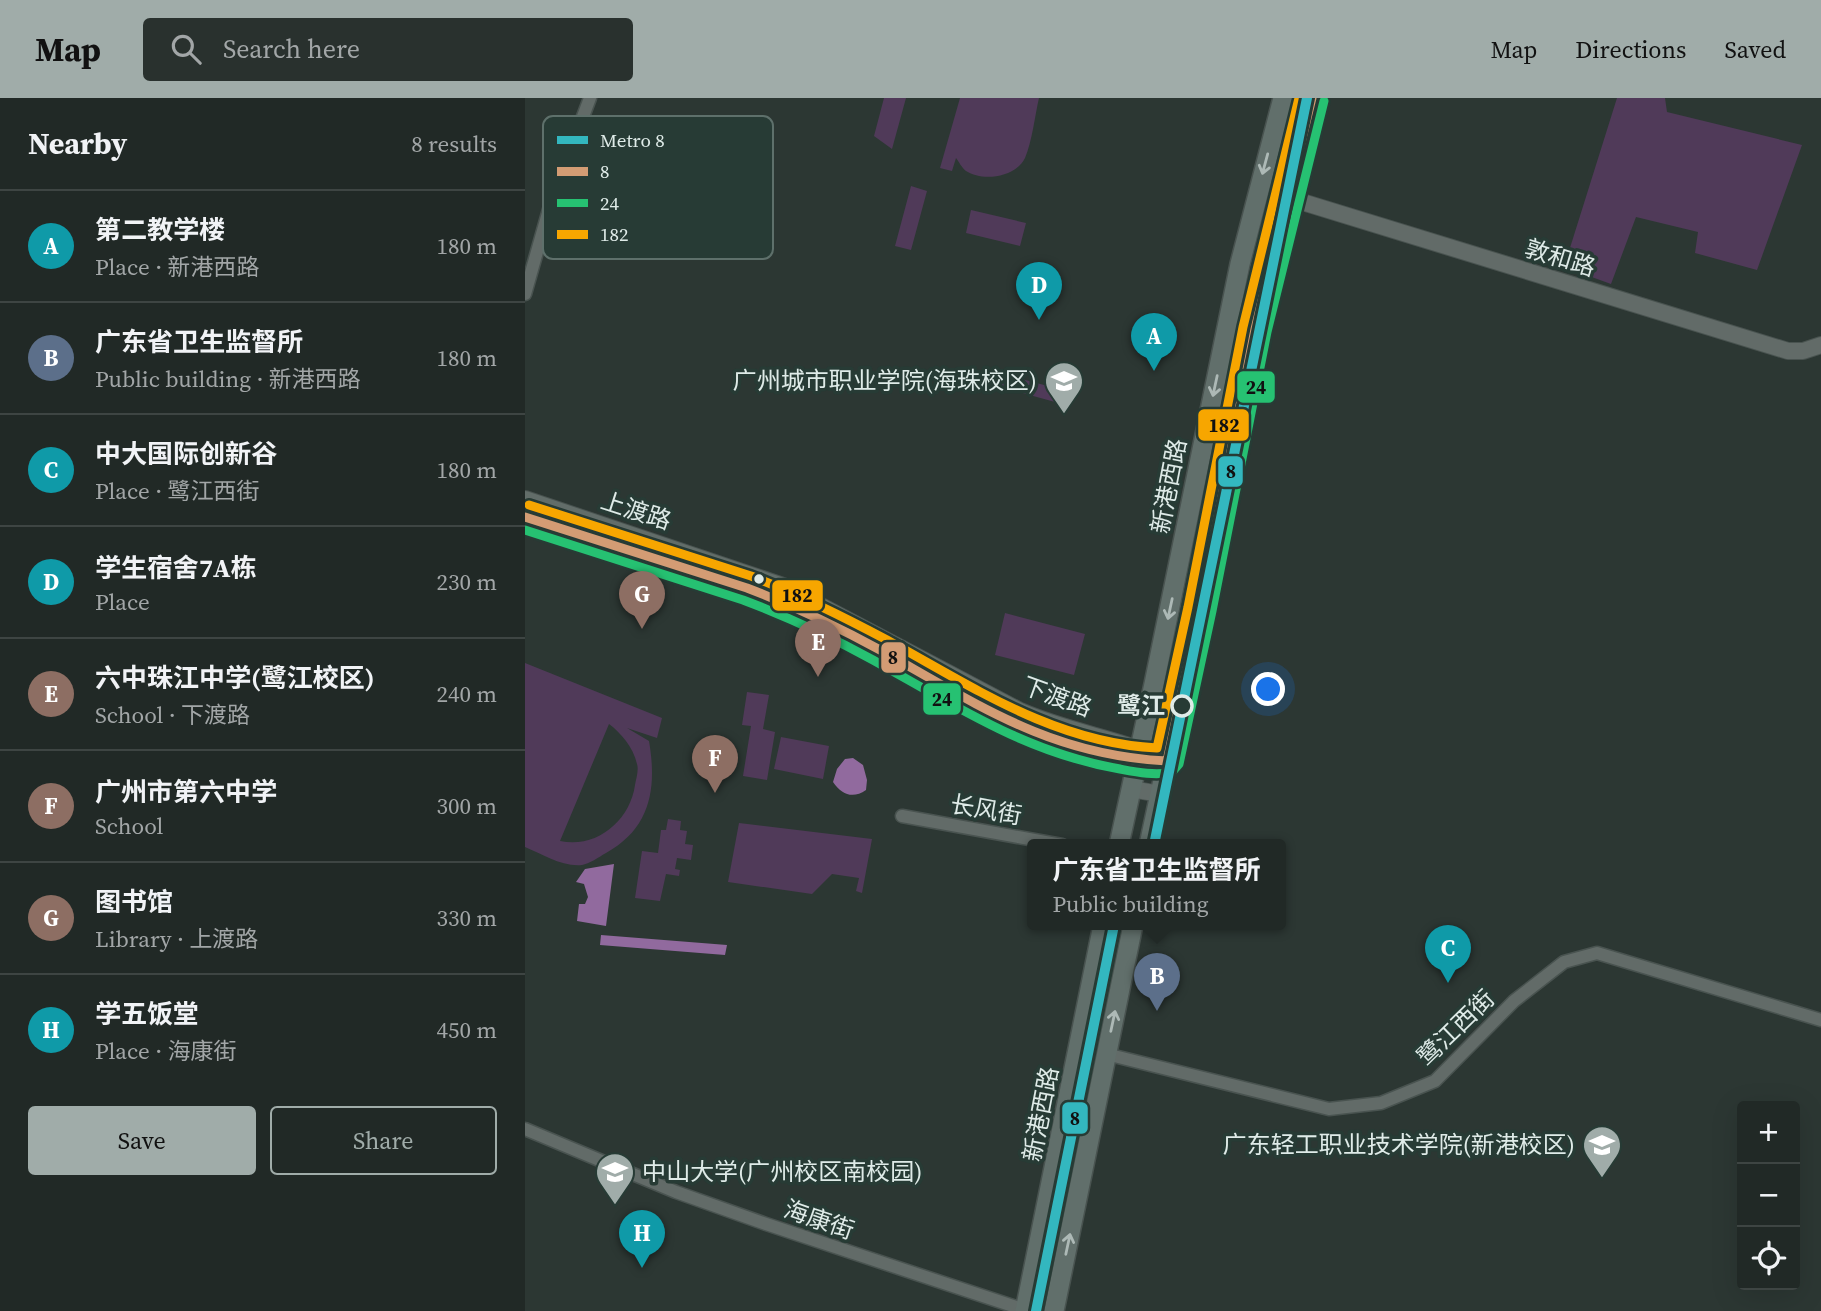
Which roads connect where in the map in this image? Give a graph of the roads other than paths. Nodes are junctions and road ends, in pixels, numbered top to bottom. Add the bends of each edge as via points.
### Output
1 (590, 98) edge
2 (1283, 98) edge
3 (1312, 98) edge
4 (583, 116) edge
5 (1286, 197) junction
6 (543, 231) edge
7 (525, 294) edge
8 (1821, 345) edge
9 (525, 500) edge
10 (525, 517) edge
11 (729, 575) junction
12 (1154, 684) junction
13 (1184, 689) junction
14 (1138, 755) junction
15 (1167, 761) junction
16 (1131, 789) junction
17 (1160, 794) junction
18 (902, 816) dead end
19 (1029, 839) edge
20 (1120, 839) edge
21 (1150, 839) edge
22 (1102, 930) edge
23 (1132, 930) edge
24 (1821, 1020) edge
25 (1106, 1054) junction
26 (525, 1129) edge
27 (1025, 1311) edge
28 (1054, 1311) edge

1 - 4 street
2 -> 12 main road, 新港西路 via 1237,277
3 - 5 main road
5 - 8 street, 敦和路 via 1788,351
5 - 13 main road via 1250,351
6 - 7 street
9 - 11 main road, 上渡路
10 - 11 main road, 上渡路
11 - 14 main road, 下渡路 via 799,594 1020,712
12 - 13 main road
12 - 14 main road, 新港西路
13 - 15 main road
14 - 15 main road, 下渡路
14 - 16 main road, 新港西路
15 - 17 main road
16 - 17 street
16 - 20 main road, 新港西路
17 - 21 main road
18 - 19 street, 长风街
22 - 27 main road, 新港西路
25 -> 23 main road
24 - 25 street, 鹭江西街 via 1597,953 1564,962 1514,1001 1435,1081 1381,1103 1329,1109
28 -> 25 main road
26 - 27 street, 海康街 via 675,1192

